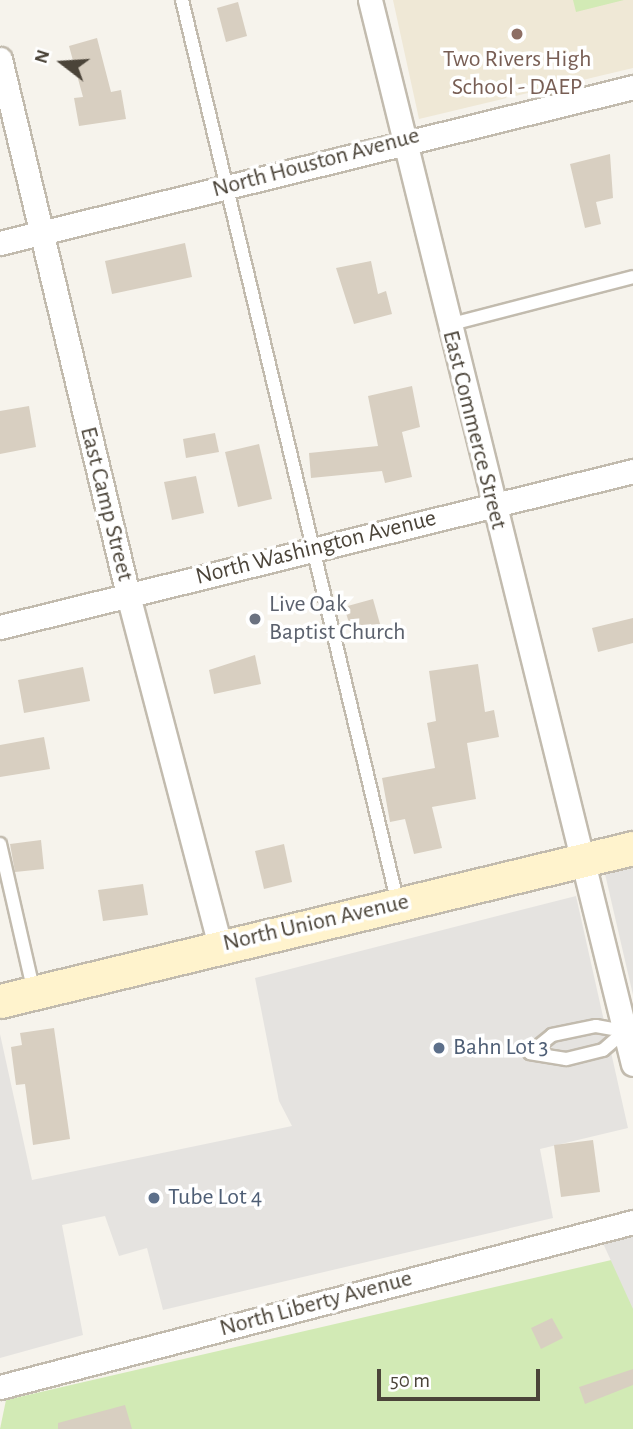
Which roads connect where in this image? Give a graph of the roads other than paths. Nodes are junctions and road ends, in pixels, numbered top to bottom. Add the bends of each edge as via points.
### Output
1 (182, 0) edge
2 (370, 0) edge
3 (0, 59) edge
4 (633, 87) edge
5 (403, 139) junction
6 (224, 188) junction
7 (40, 233) junction
8 (0, 243) edge
9 (633, 276) edge
10 (448, 325) junction
11 (633, 471) edge
12 (492, 505) junction
13 (317, 547) junction
14 (128, 595) junction
15 (0, 627) edge
16 (0, 844) edge
17 (633, 848) edge
18 (584, 859) junction
19 (398, 904) junction
20 (220, 946) junction
21 (35, 992) junction
22 (0, 1001) edge
23 (625, 1031) junction
24 (633, 1064) edge
25 (633, 1222) edge
26 (0, 1387) edge

1 - 6 lane
2 - 5 street, East Commerce Street
3 - 7 street, East Camp Street
4 - 5 street, North Houston Avenue
5 - 6 street, North Houston Avenue
5 - 10 street, East Commerce Street
6 - 7 street, North Houston Avenue
6 - 13 lane
7 - 8 street, North Houston Avenue
7 - 14 street, East Camp Street
9 - 10 lane
10 - 12 street, East Commerce Street
11 - 12 street, North Washington Avenue
12 - 13 street, North Washington Avenue
12 - 18 street, East Commerce Street
13 - 14 street, North Washington Avenue
13 - 19 lane
14 - 15 street, North Washington Avenue
14 - 20 street, East Camp Street
16 - 21 lane
17 - 18 street, North Union Avenue
18 - 19 street, North Union Avenue
18 - 23 street, East Commerce Street
19 - 20 street, North Union Avenue
20 - 21 street, North Union Avenue
21 - 22 street, North Union Avenue
23 - 23 lane via 596,1026 552,1035 530,1053 566,1059 603,1050
23 - 24 street, East Commerce Street
25 - 26 street, North Liberty Avenue

